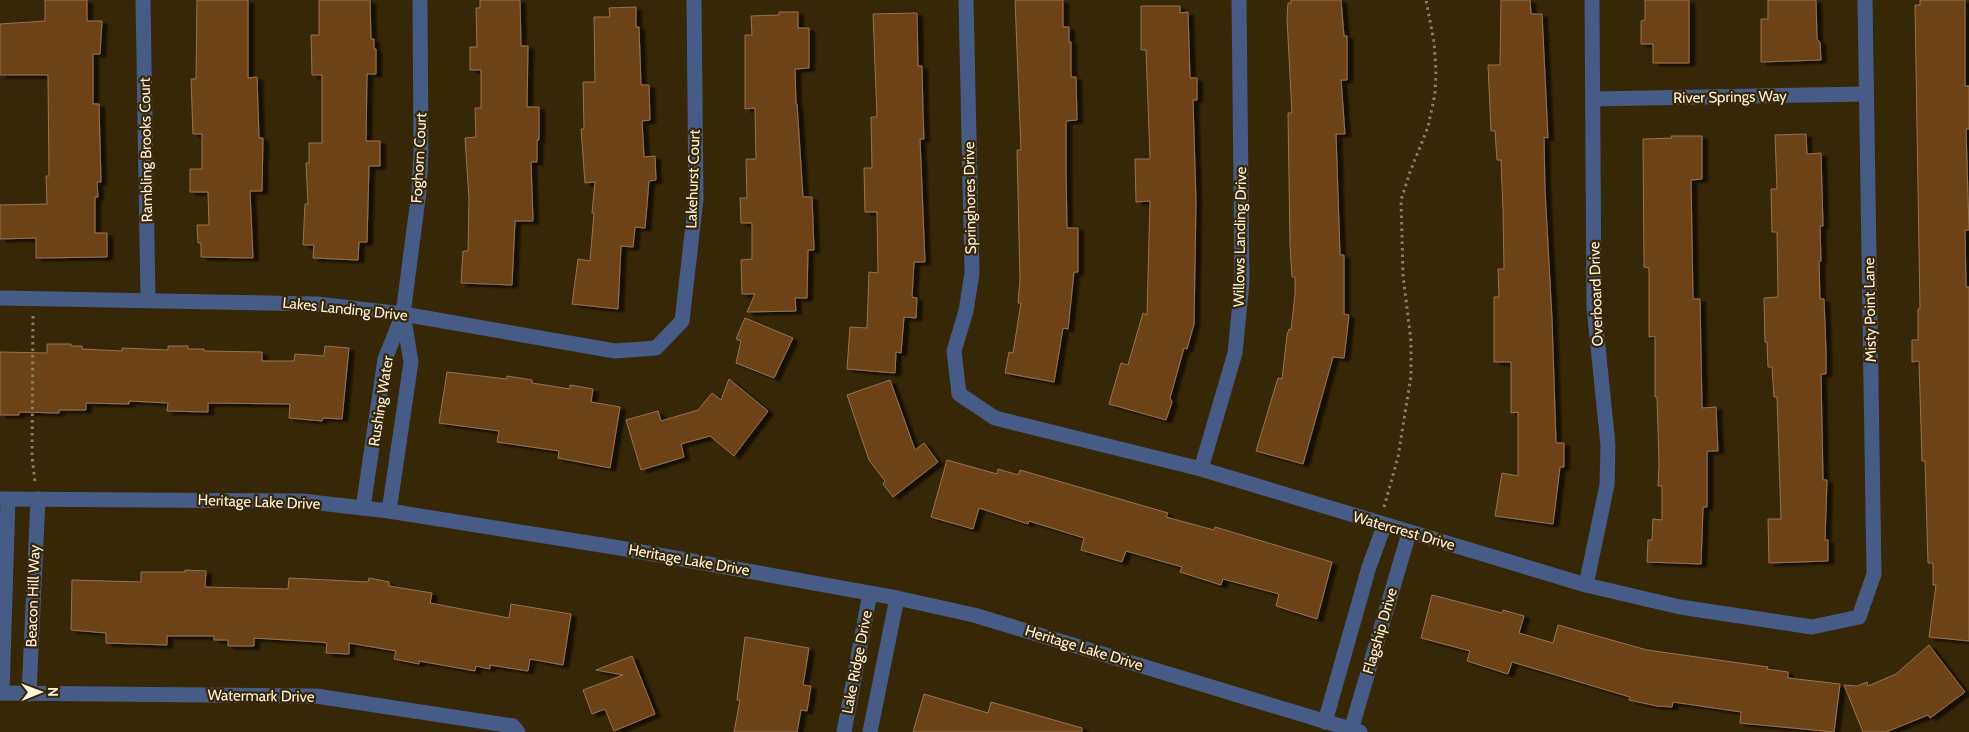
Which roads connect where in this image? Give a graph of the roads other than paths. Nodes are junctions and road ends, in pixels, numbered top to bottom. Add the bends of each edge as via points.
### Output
1 (143, 0) edge
2 (420, 0) edge
3 (694, 0) edge
4 (966, 0) edge
5 (1239, 0) edge
6 (1592, 0) edge
7 (1865, 0) edge
8 (1866, 94) junction
9 (1593, 99) junction
10 (0, 298) edge
11 (148, 300) junction
12 (403, 314) junction
13 (656, 348) joint
14 (959, 394) joint
15 (1201, 470) junction
16 (4, 499) edge
17 (38, 499) junction
18 (363, 508) junction
19 (389, 511) junction
20 (1381, 525) junction
21 (1409, 533) junction
22 (1586, 585) junction
23 (870, 593) junction
24 (897, 598) junction
25 (1859, 617) joint
26 (1, 693) edge
27 (28, 694) junction
28 (1326, 722) junction
29 (1356, 731) edge
30 (518, 732) edge
31 (844, 732) edge
32 (870, 732) edge

1 - 11 street, Rambling Brooks Court
2 - 12 street, Foghorn Court via 419,191
3 - 13 street, Lakehurst Court via 695,208 682,321
4 - 14 street, Springhores Drive via 972,274 954,351
5 - 15 street, Willows Landing Drive via 1242,282 1235,353
6 - 9 street, Overboard Drive
7 - 8 street, Misty Point Lane
8 - 9 street, River Springs Way
8 - 25 street, Misty Point Lane via 1874,574
9 - 22 street, Overboard Drive via 1594,307 1608,445 1608,484
10 - 11 street, Lakes Landing Drive
11 - 12 street, Lakes Landing Drive via 318,304
12 - 13 street, Lakes Landing Drive via 616,351
12 - 18 street, Rushing Water via 385,359
12 - 19 street, Rushing Water via 411,362
14 - 15 street, Watercrest Drive via 995,418
15 - 20 street, Watercrest Drive
16 - 17 street, Heritage Lake Drive
16 - 26 street, Beacon Hill Way
17 - 18 street, Heritage Lake Drive via 302,501
17 - 27 street, Beacon Hill Way
18 - 19 street, Heritage Lake Drive
19 - 23 street, Heritage Lake Drive
20 - 21 street, Watercrest Drive
20 - 28 street, Flagship Drive
21 - 22 street, Watercrest Drive
21 - 29 street, Flagship Drive
22 - 25 street, Watercrest Drive via 1680,606 1812,627
23 - 24 street, Heritage Lake Drive
23 - 31 street, Lake Ridge Drive
24 - 28 street, Heritage Lake Drive via 974,614
24 - 32 street, Lake Ridge Drive
26 - 27 street, Watermark Drive
27 - 30 street, Watermark Drive via 316,696 512,726
28 - 29 street, Heritage Lake Drive

